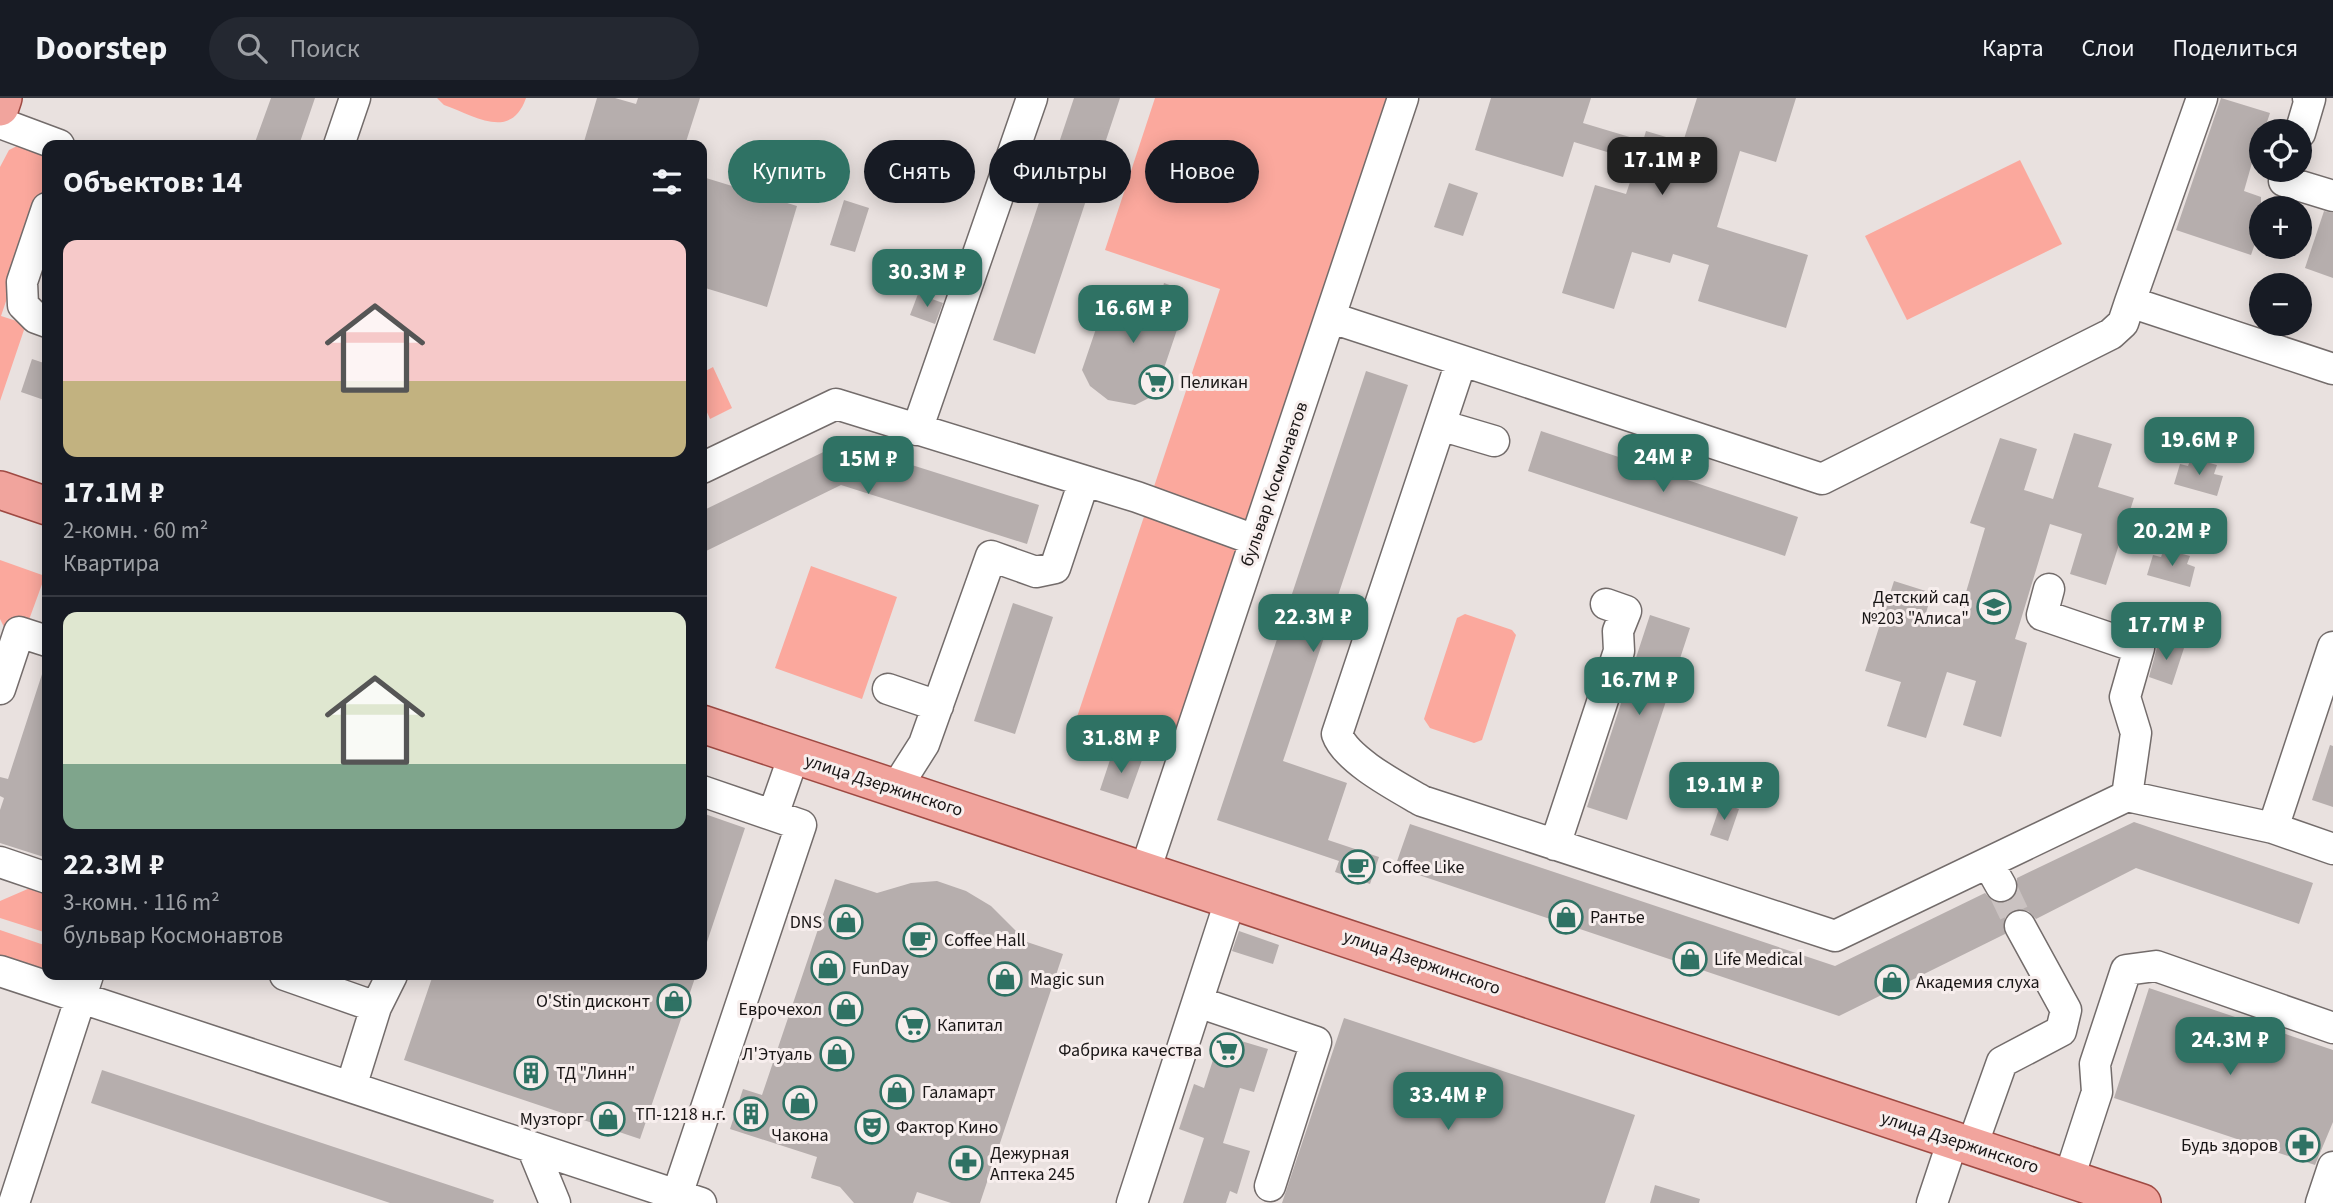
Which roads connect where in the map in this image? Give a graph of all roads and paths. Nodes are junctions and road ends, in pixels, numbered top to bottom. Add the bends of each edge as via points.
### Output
1 (3, 98) edge
2 (355, 98) edge
3 (1032, 98) edge
4 (1403, 98) edge
5 (2202, 98) edge
6 (2308, 98) edge
7 (0, 107) edge
8 (2305, 119) edge
9 (0, 123) edge
10 (46, 140) edge
11 (341, 140) edge
12 (2287, 182) edge
13 (2333, 196) edge
14 (42, 223) edge
15 (2130, 302) junction
16 (1332, 318) junction
17 (42, 320) edge
18 (1461, 362) junction
19 (2333, 369) edge
20 (1440, 425) junction
21 (917, 429) junction
22 (1494, 441) dead end
23 (707, 461) edge
24 (1084, 481) junction
25 (0, 490) edge
26 (42, 504) edge
27 (1255, 540) junction
28 (2049, 589) dead end
29 (1606, 604) dead end
30 (42, 639) edge
31 (15, 643) junction
32 (2333, 647) edge
33 (42, 651) edge
34 (0, 689) edge
35 (887, 689) dead end
36 (938, 706) junction
37 (707, 726) edge
38 (794, 755) junction
39 (896, 788) junction
40 (707, 794) edge
41 (2127, 796) junction
42 (774, 815) junction
43 (2273, 828) junction
44 (1555, 845) junction
45 (2333, 849) edge
46 (1, 868) edge
47 (1145, 871) junction
48 (42, 877) edge
49 (1231, 898) junction
50 (2020, 926) tunnel mouth
51 (0, 971) edge
52 (42, 978) edge
53 (50, 980) edge
54 (299, 980) edge
55 (390, 980) edge
56 (84, 986) edge
57 (1198, 1002) junction
58 (376, 1007) junction
59 (2333, 1028) edge
60 (351, 1087) junction
61 (1962, 1143) junction
62 (532, 1147) junction
63 (2333, 1167) edge
64 (2068, 1178) junction
65 (1270, 1186) dead end
66 (689, 1199) edge
67 (14, 1203) edge
68 (555, 1203) edge
69 (1132, 1203) edge
70 (1932, 1203) edge
71 (2142, 1203) edge
72 (2321, 1203) edge

1 - 7 main road
2 - 11 street
3 - 21 street
4 - 16 street, бульвар Космонавтов
5 - 15 street
6 - 8 street
9 - 10 street
12 - 13 street
14 - 17 street via 22,282 23,305
15 - 18 street via 2123,323 2112,334 1822,479
15 - 19 street
16 - 18 street
16 - 27 street, бульвар Космонавтов
18 - 20 street
20 - 22 street
20 - 44 street via 1337,734 1340,744 1422,801
21 - 23 street via 836,404
21 - 24 street
24 - 27 street
24 - 36 street via 1055,568 1036,572 991,556
25 - 26 main road
27 - 47 street, бульвар Космонавтов
28 - 41 street via 2042,615 2139,648 2125,696 2136,733
29 - 44 street via 1626,611 1618,631 1619,651
30 - 31 street via 19,632
31 - 33 street
31 - 34 street
32 - 43 street
35 - 36 street
36 - 39 street via 924,744
37 - 38 main road, улица Дзержинского
38 - 39 main road, улица Дзержинского
38 - 42 street
39 - 47 main road, улица Дзержинского
40 - 42 street
41 - 43 street
41 - 44 street via 1995,875 1835,936
42 - 66 street via 802,825
43 - 45 street
46 - 48 street
47 - 49 main road, улица Дзержинского
49 - 57 street
49 - 61 main road, улица Дзержинского
50 - 61 street via 2066,1010 2061,1031 2002,1062
51 - 52 street
53 - 56 street
54 - 58 street
55 - 58 street
56 - 60 street
56 - 67 street
57 - 65 street via 1316,1041
57 - 69 street
58 - 60 street
59 - 64 street via 2157,966 2126,970 2095,1064 2097,1092
60 - 62 street
61 - 64 main road, улица Дзержинского
61 - 70 street
62 - 66 street
62 - 68 street
63 - 72 street
64 - 71 main road, улица Дзержинского

